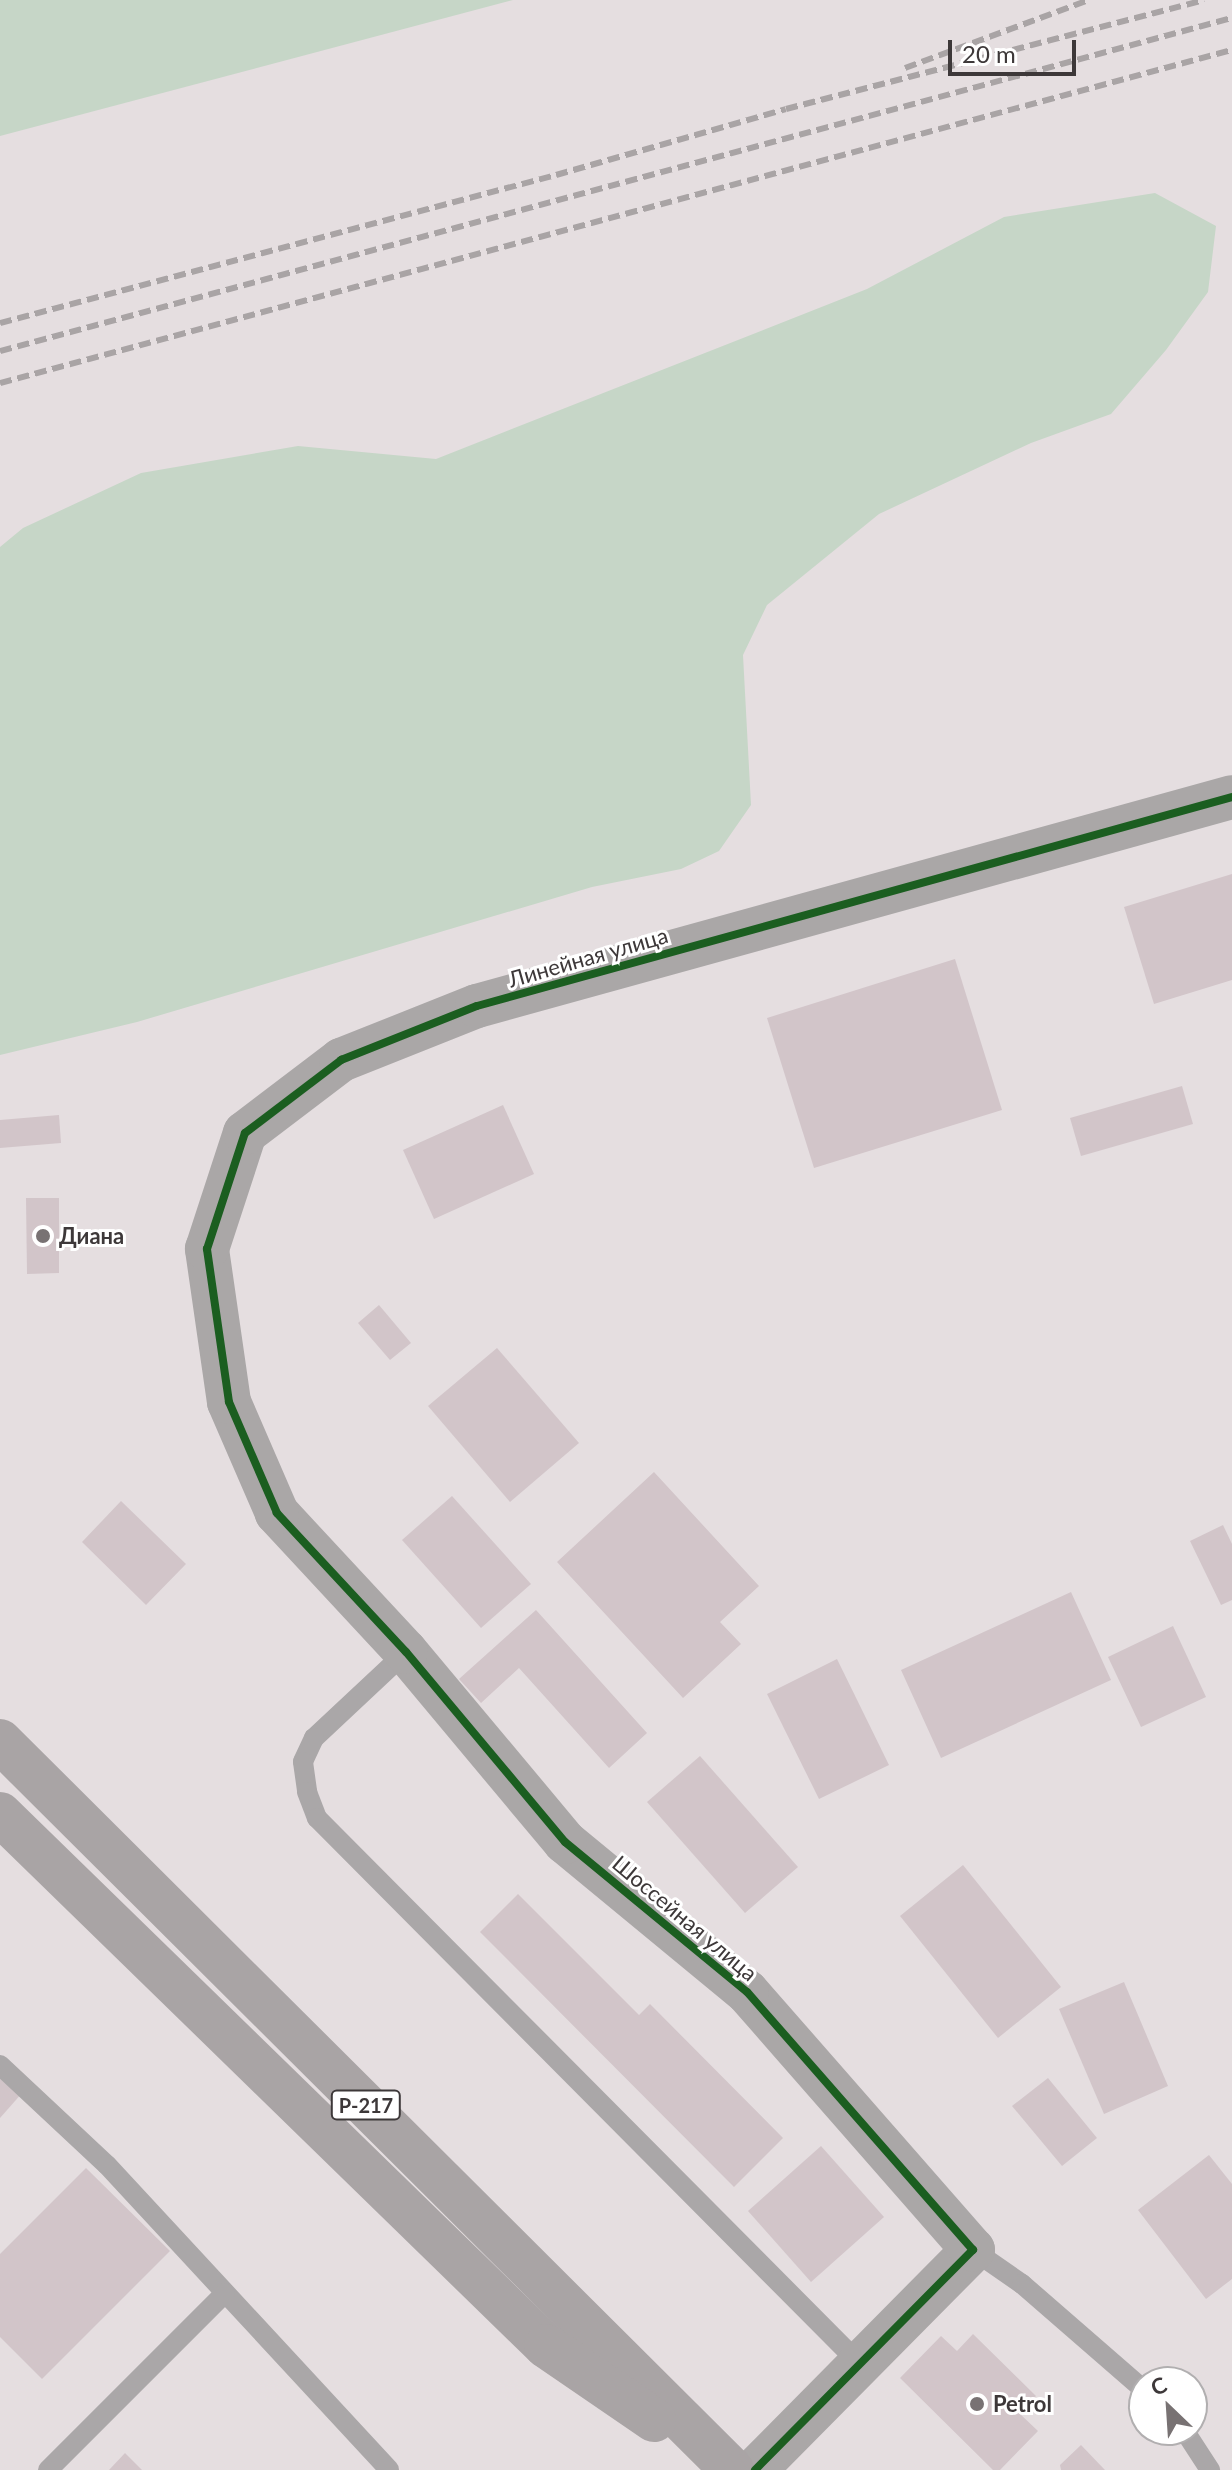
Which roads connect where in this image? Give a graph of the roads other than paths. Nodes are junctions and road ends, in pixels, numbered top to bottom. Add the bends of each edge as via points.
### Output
1 (1232, 797) edge
2 (229, 1402) joint
3 (406, 1652) junction
4 (0, 1741) edge
5 (0, 1814) edge
6 (0, 2065) edge
7 (973, 2250) junction
8 (225, 2293) junction
9 (860, 2364) junction
10 (1128, 2376) edge
11 (1194, 2446) edge
12 (48, 2470) edge
13 (389, 2470) edge
14 (730, 2470) edge
15 (755, 2470) edge
16 (1210, 2470) edge

1 - 2 street, Линейная улица via 477,1006 341,1060 245,1133 207,1249
2 - 3 street, Шоссейная улица via 277,1513
3 - 7 street, Шоссейная улица via 565,1842 747,1992
3 - 9 lane via 314,1738 303,1762 317,1818
4 - 14 highway, Р-217
5 - 14 highway, Р-217 via 546,2346
6 - 8 lane via 107,2165
7 - 9 street
7 - 10 lane via 1022,2284
8 - 12 lane
8 - 13 lane
9 - 15 street
11 - 16 lane

